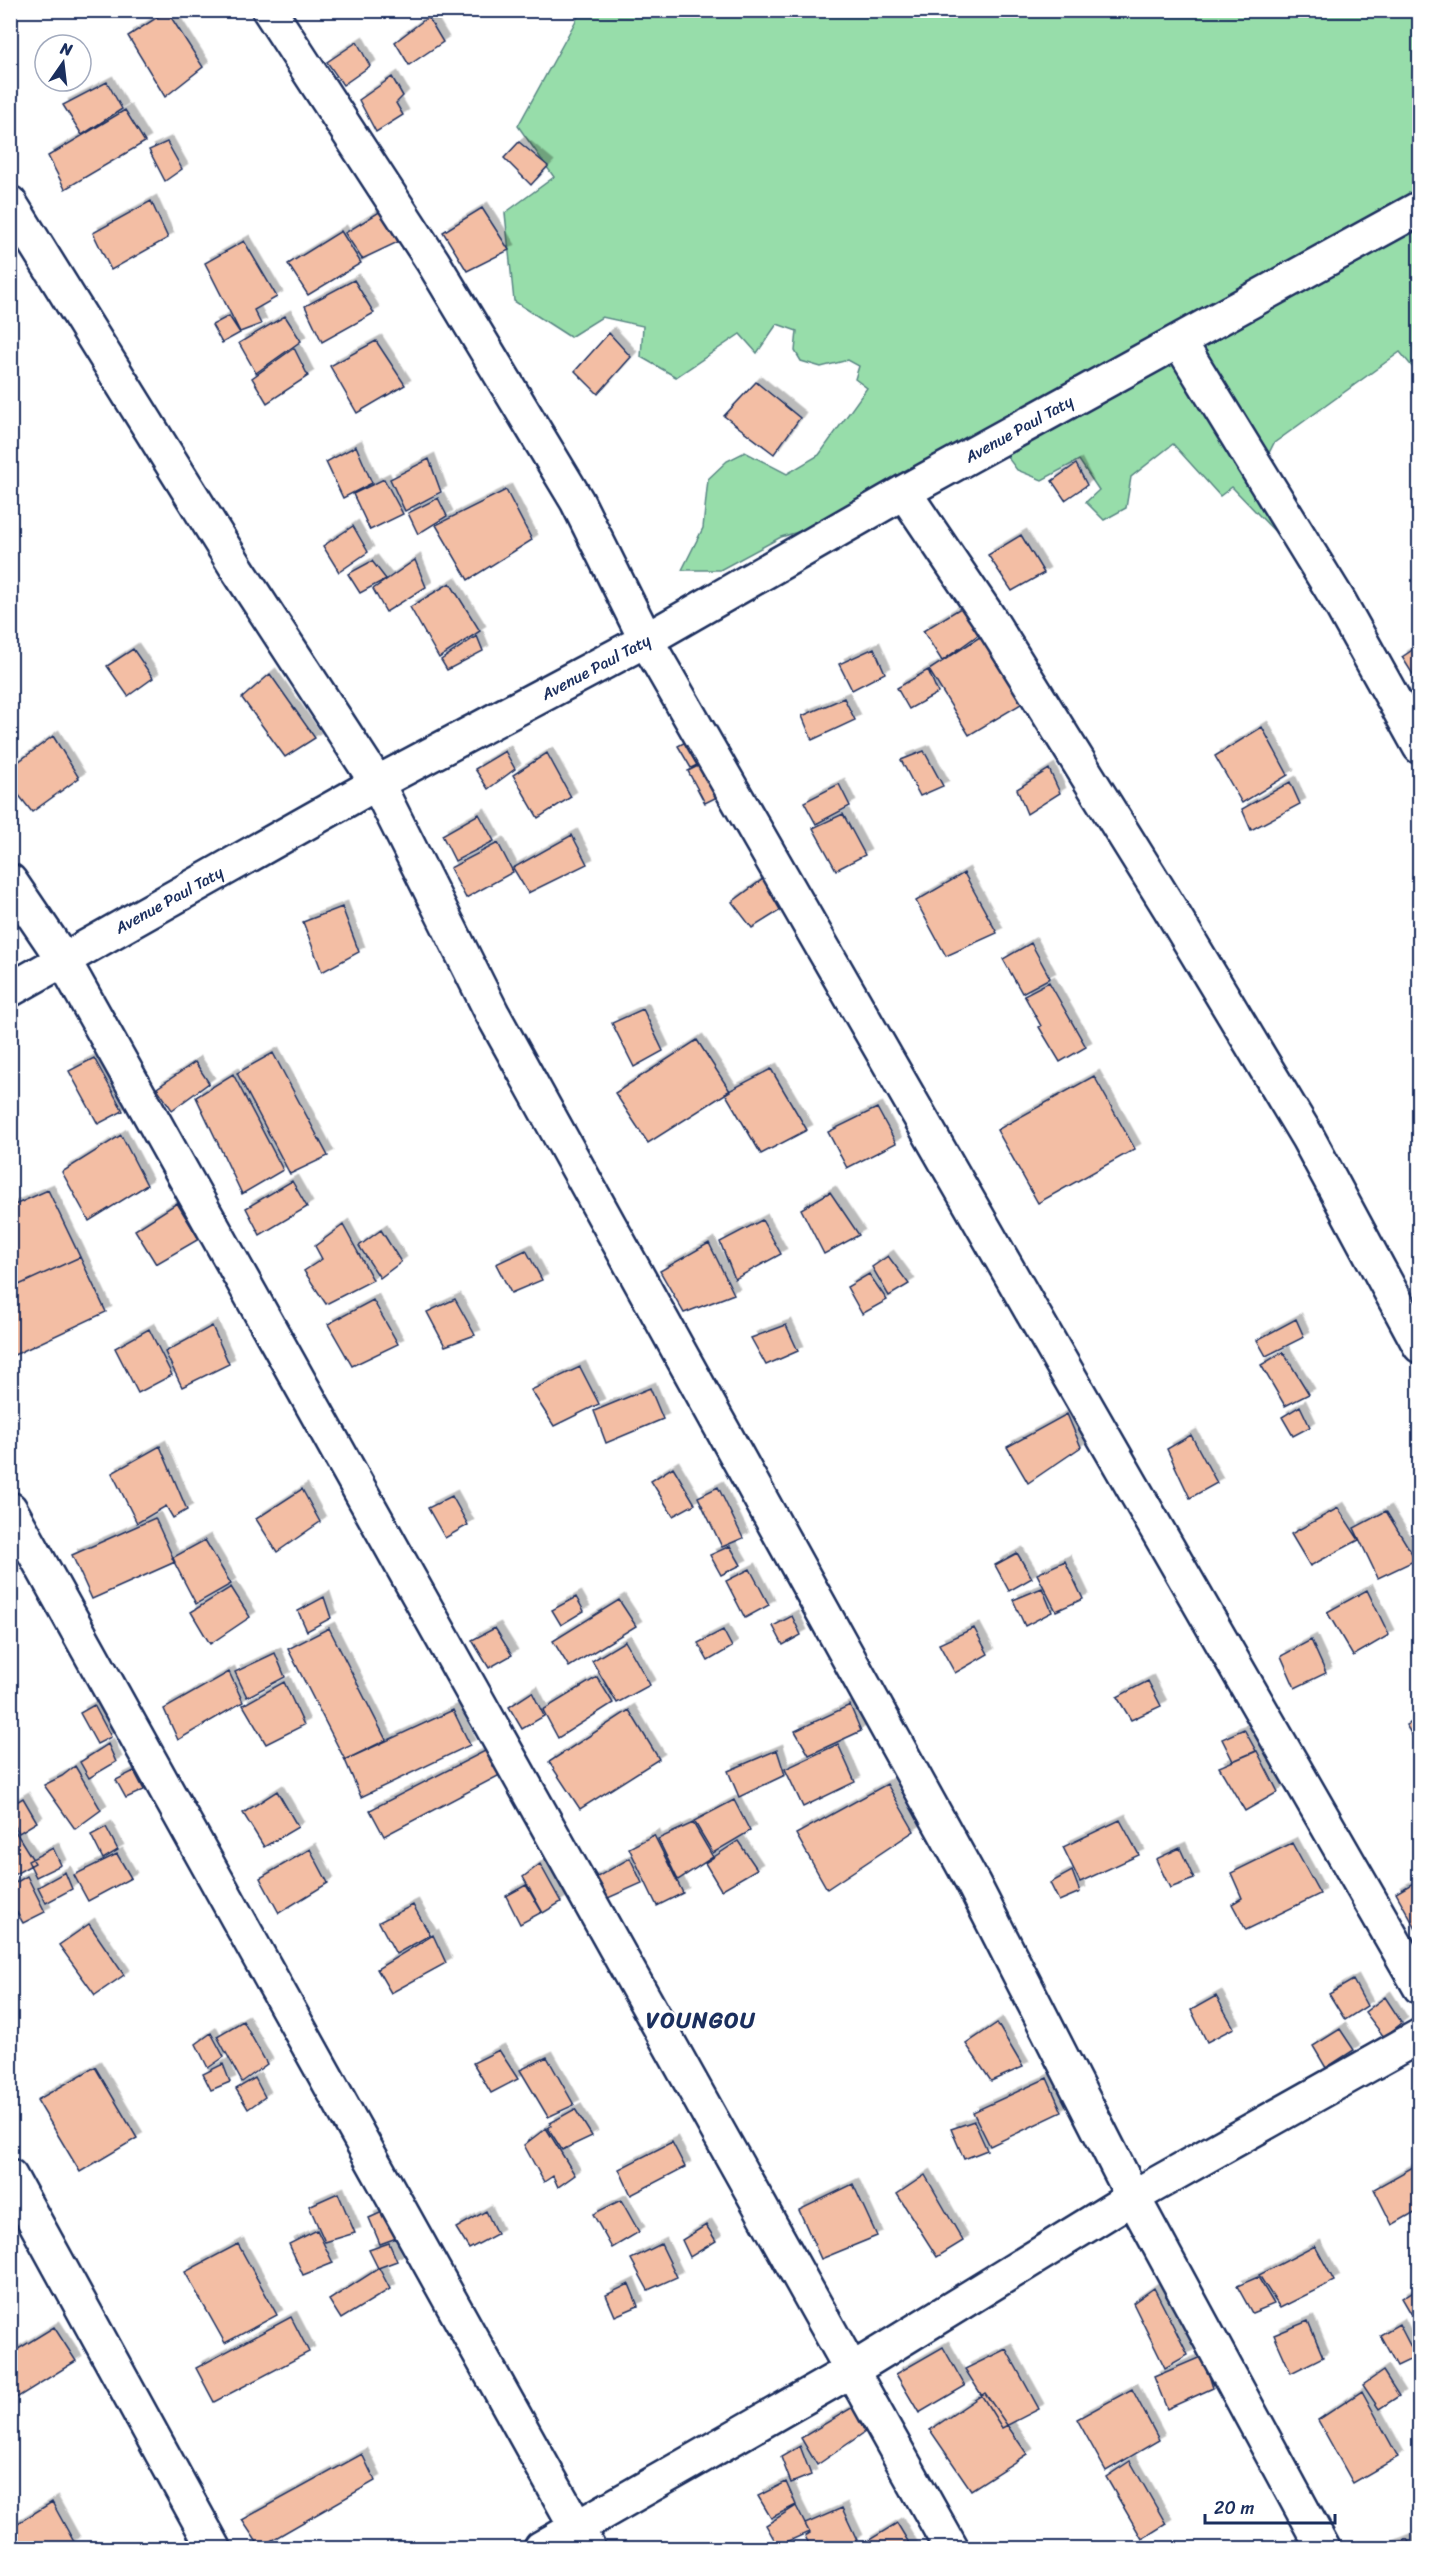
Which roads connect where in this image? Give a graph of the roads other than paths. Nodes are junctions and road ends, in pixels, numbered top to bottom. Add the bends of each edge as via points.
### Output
1 (269, 10) edge
2 (10, 203) edge
3 (1419, 208) edge
4 (1179, 341) junction
5 (904, 492) junction
6 (646, 640) junction
7 (1419, 747) edge
8 (378, 783) junction
9 (10, 881) edge
10 (63, 959) junction
11 (10, 990) edge
12 (1419, 1346) edge
13 (10, 1509) edge
14 (1419, 1986) edge
15 (1419, 2036) edge
16 (10, 2176) edge
17 (1133, 2198) junction
18 (852, 2370) junction
19 (582, 2538) edge
20 (214, 2548) edge
21 (541, 2548) edge
22 (951, 2548) edge
23 (1323, 2548) edge

1 - 6 street via 433,262 565,482
2 - 8 street via 238,570
3 - 4 street, Avenue Paul Taty
4 - 5 street, Avenue Paul Taty
4 - 7 street via 1340,603
5 - 6 street, Avenue Paul Taty
5 - 12 street via 989,618 1187,937 1308,1138
6 - 8 street, Avenue Paul Taty
6 - 14 street
8 - 10 street, Avenue Paul Taty
8 - 17 street via 492,1013 973,1883
9 - 10 street
10 - 11 street, Avenue Paul Taty
10 - 18 street
13 - 19 street
15 - 17 street
16 - 20 street
17 - 18 street
17 - 23 street
18 - 19 street
18 - 22 street
19 - 21 street

